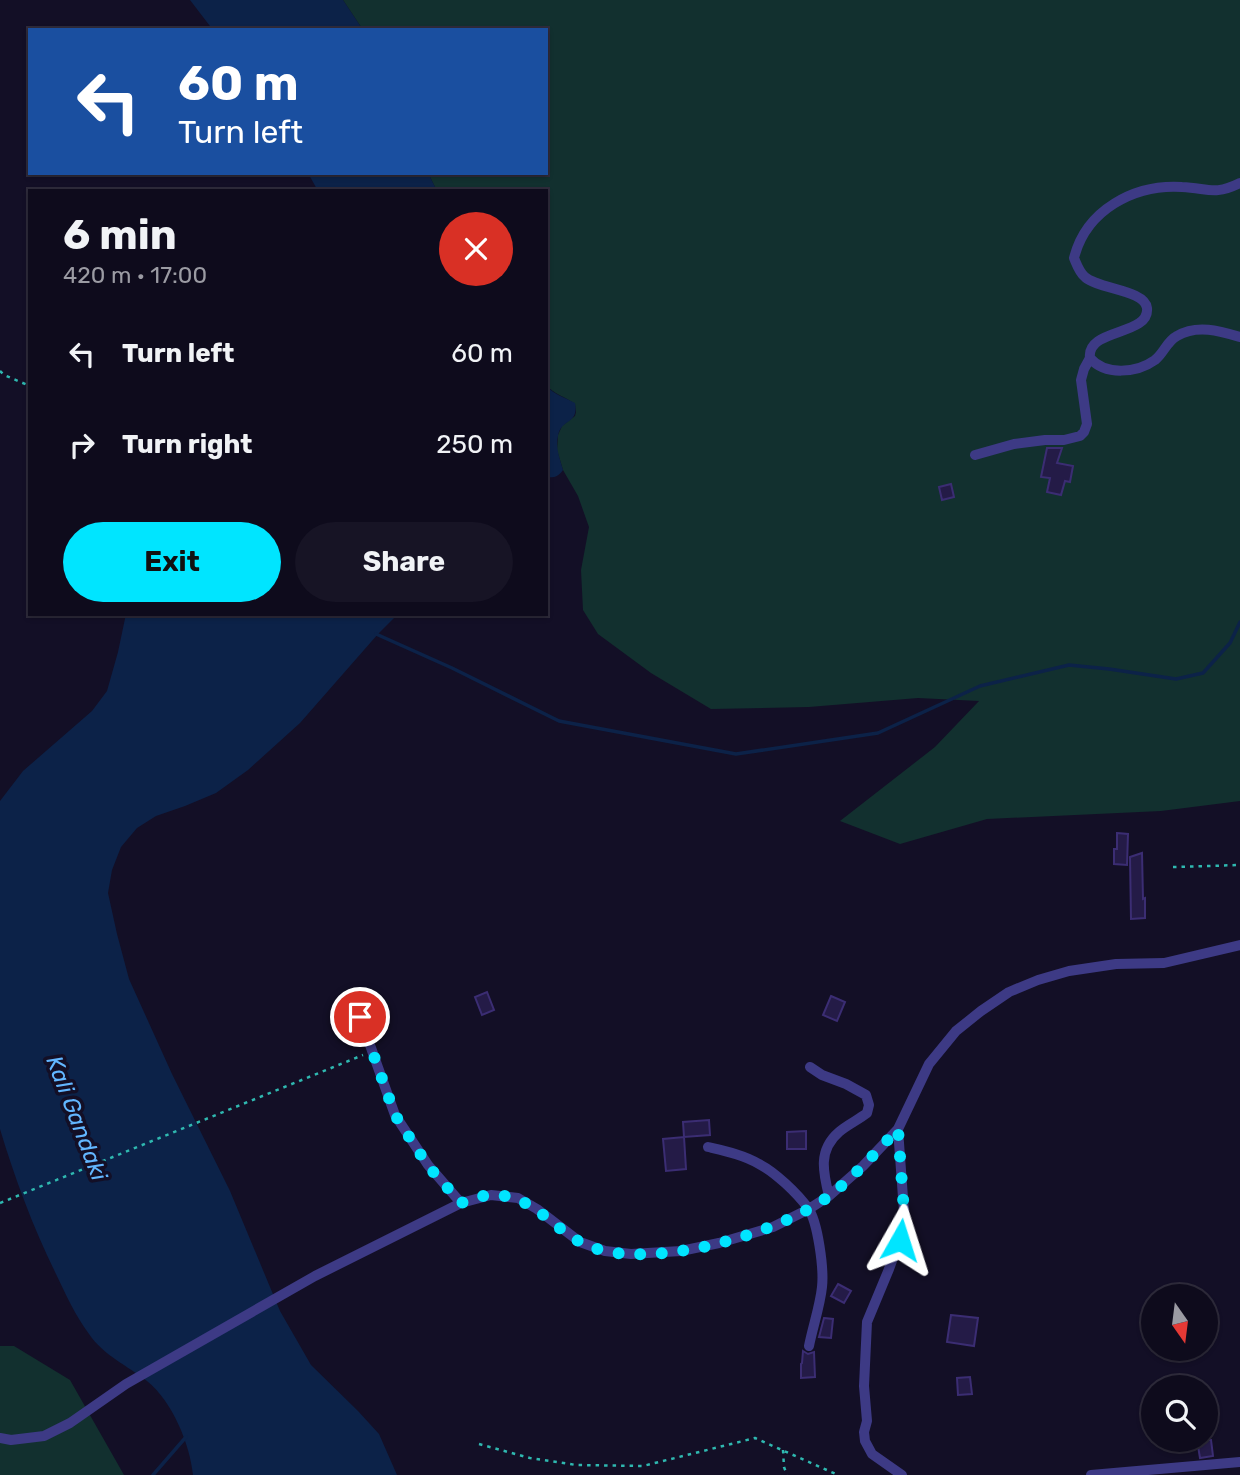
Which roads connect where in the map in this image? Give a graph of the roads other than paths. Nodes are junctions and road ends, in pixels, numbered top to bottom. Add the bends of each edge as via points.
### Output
1 (1240, 183) edge
2 (1240, 337) edge
3 (1090, 358) junction
4 (975, 455) dead end
5 (1240, 945) edge
6 (360, 1017) dead end
7 (810, 1067) dead end
8 (898, 1129) junction
9 (708, 1147) dead end
10 (829, 1196) junction
11 (461, 1203) junction
12 (809, 1209) junction
13 (809, 1346) dead end
14 (0, 1438) edge
15 (1240, 1462) edge
16 (902, 1475) edge
17 (1091, 1475) edge

1 - 3 street via 1212,192 1149,188 1112,203 1082,234 1074,258 1084,277 1138,296 1147,308 1136,326 1093,345
2 - 3 street via 1204,328 1178,335 1154,360 1123,371 1110,370
3 - 4 street via 1081,380 1087,424 1080,436 1014,444
5 - 8 street via 1164,963 1069,971 1009,992 956,1031 929,1064
6 - 11 street via 395,1115 428,1166
7 - 10 street via 866,1095 869,1105 867,1113 838,1132 826,1148 823,1175
8 - 10 street
8 - 16 street via 905,1225 867,1322 864,1432 872,1454
9 - 12 street via 760,1164
10 - 12 street
11 - 12 street via 491,1195 517,1198 580,1242 632,1254 719,1243 773,1227
11 - 14 street via 315,1276 126,1384 70,1423 44,1436
12 - 13 street via 822,1266
15 - 17 street

